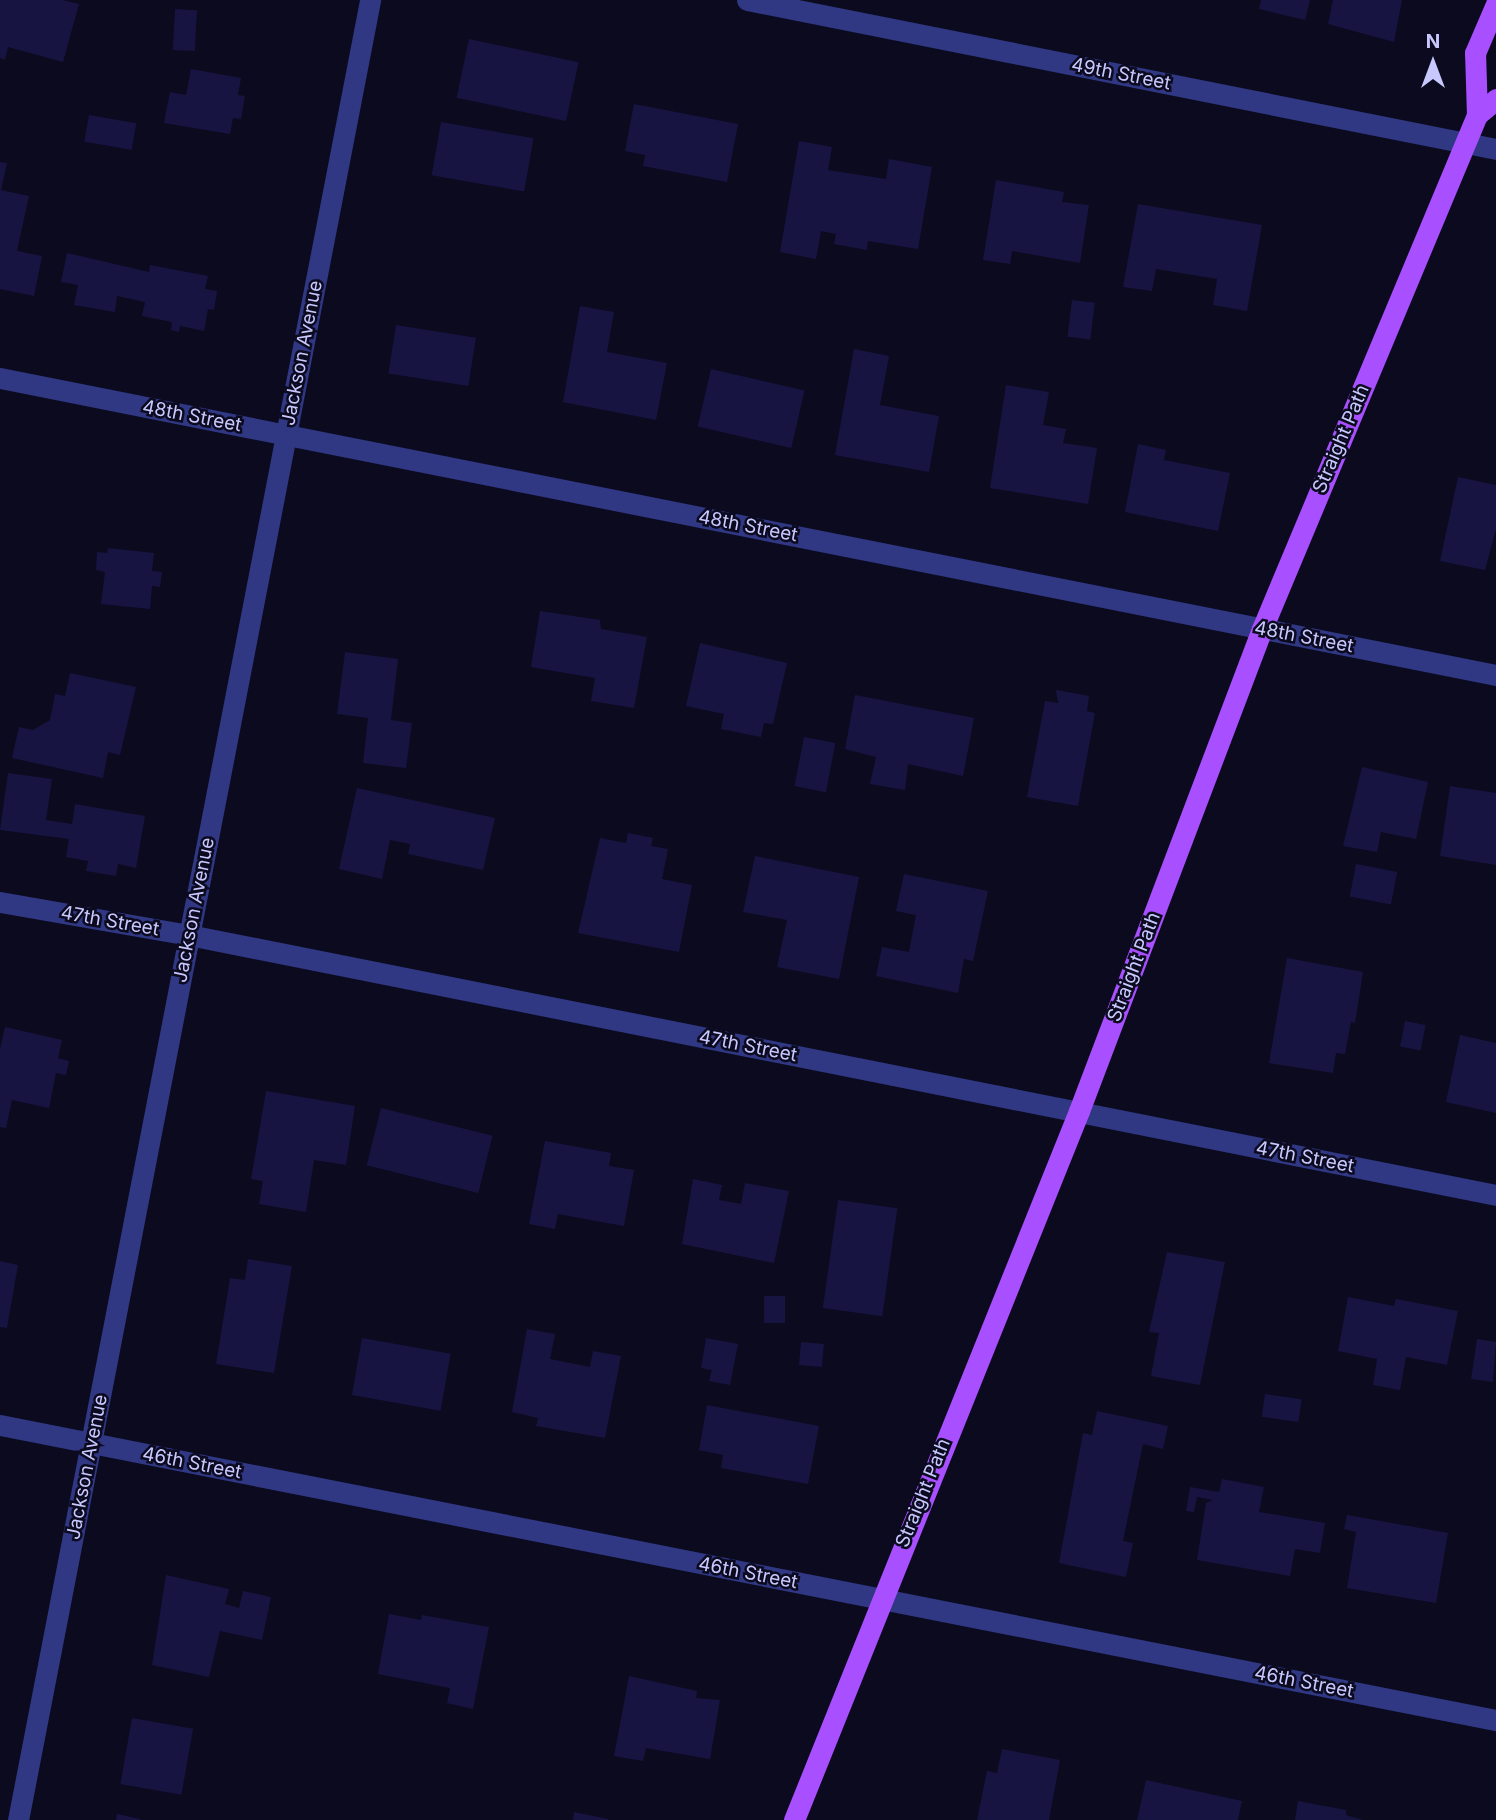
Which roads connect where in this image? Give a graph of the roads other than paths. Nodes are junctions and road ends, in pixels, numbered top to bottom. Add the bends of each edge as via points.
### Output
1 (370, 0) edge
2 (747, 0) edge
3 (1496, 4) edge
4 (1496, 99) edge
5 (1477, 115) junction
6 (1465, 143) junction
7 (1496, 149) edge
8 (0, 378) edge
9 (286, 434) junction
10 (1262, 629) junction
11 (1496, 675) edge
12 (0, 902) edge
13 (190, 935) junction
14 (1079, 1111) junction
15 (1496, 1195) edge
16 (0, 1425) edge
17 (91, 1443) junction
18 (880, 1599) junction
19 (1496, 1720) edge
20 (18, 1820) edge
21 (794, 1820) edge

1 - 9 street, Jackson Avenue
2 - 6 street, 49th Street
3 - 5 main road, Straight Path via 1475,53
4 - 5 main road, Straight Path
5 - 6 main road, Straight Path
6 - 7 street, 49th Street
6 - 10 main road, Straight Path
8 - 9 street, 48th Street
9 - 10 street, 48th Street
9 - 13 street, Jackson Avenue
10 - 11 street, 48th Street
10 - 14 main road, Straight Path
12 - 13 street, 47th Street
13 - 14 street, 47th Street
13 - 17 street, Jackson Avenue
14 - 15 street, 47th Street
14 - 18 main road, Straight Path
16 - 17 street, 46th Street
17 - 18 street, 46th Street
17 - 20 street, Jackson Avenue
18 - 19 street, 46th Street
18 - 21 main road, Straight Path

